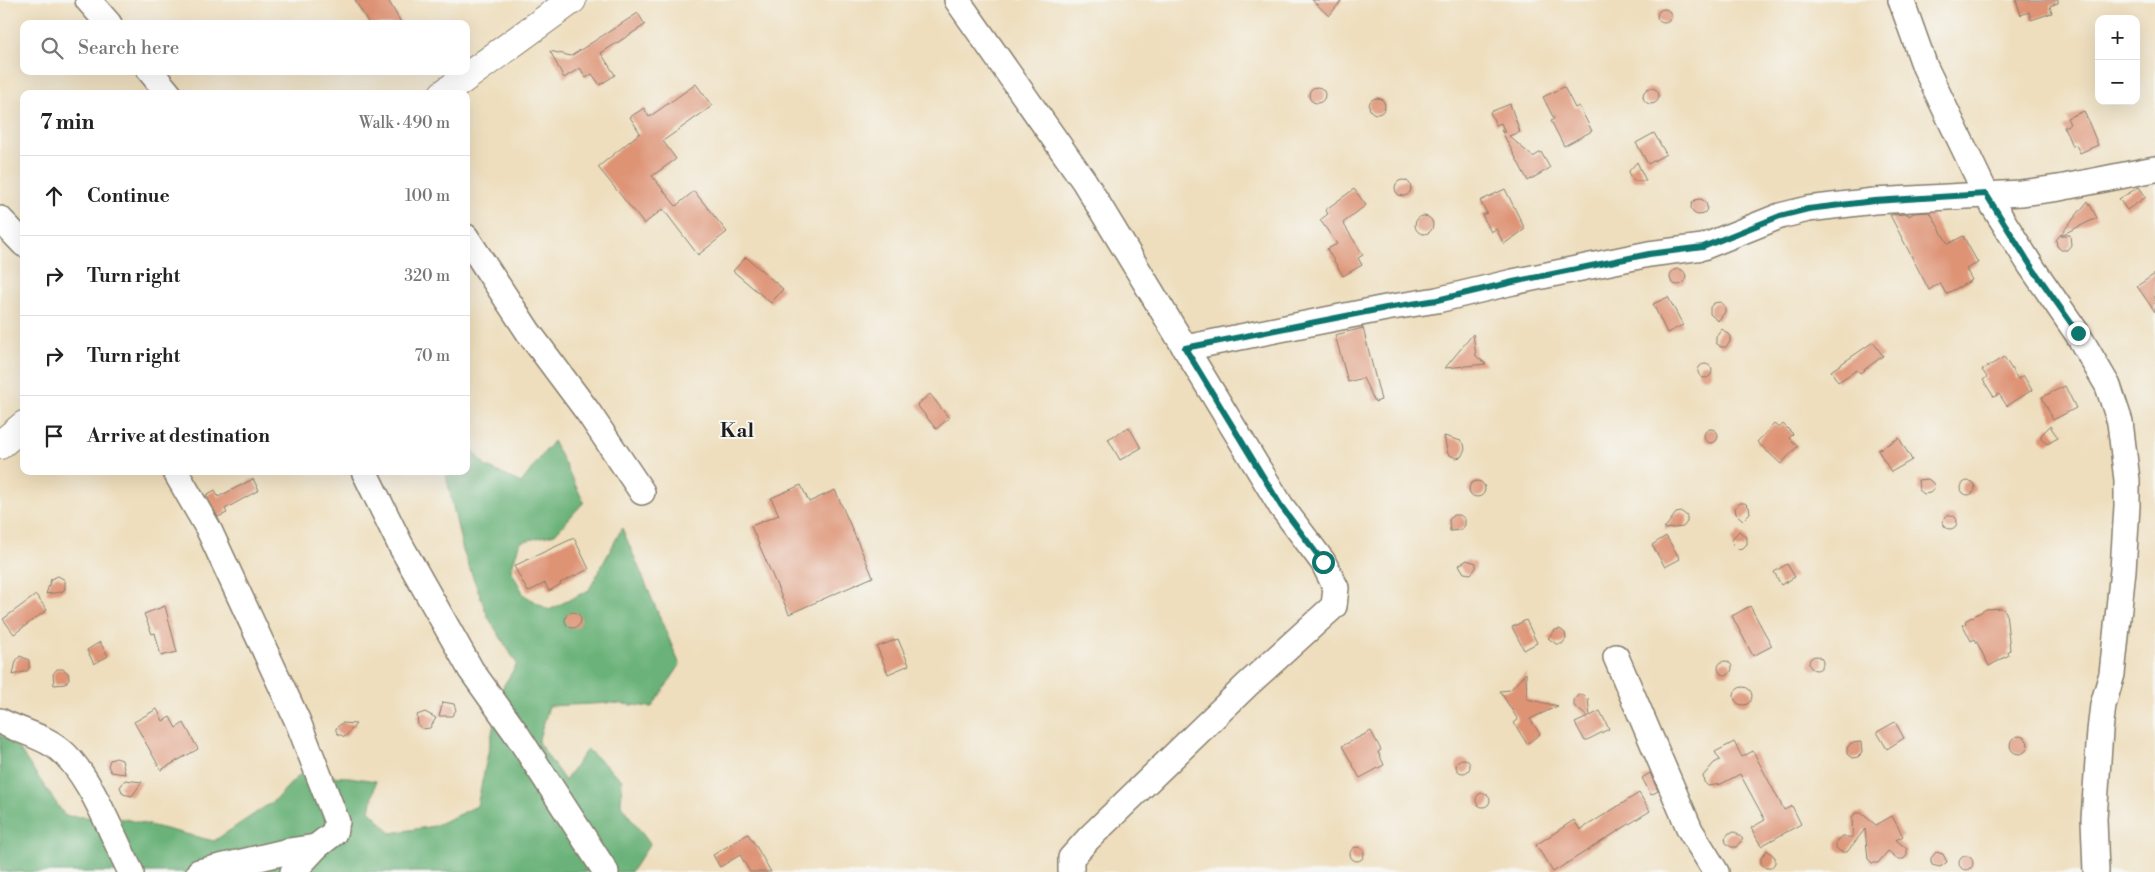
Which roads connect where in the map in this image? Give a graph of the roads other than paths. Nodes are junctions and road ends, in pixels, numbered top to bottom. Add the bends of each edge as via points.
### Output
1 (88, 0) edge
2 (572, 0) edge
3 (958, 0) edge
4 (1901, 0) edge
5 (106, 20) edge
6 (470, 74) edge
7 (153, 75) edge
8 (469, 75) edge
9 (167, 90) edge
10 (448, 90) edge
11 (2155, 169) edge
12 (1986, 194) junction
13 (0, 219) edge
14 (20, 240) edge
15 (470, 243) edge
16 (1185, 348) junction
17 (20, 429) edge
18 (0, 445) edge
19 (177, 475) edge
20 (366, 475) edge
21 (642, 492) dead end
22 (1616, 657) dead end
23 (0, 721) edge
24 (316, 847) junction
25 (131, 872) edge
26 (199, 872) edge
27 (293, 872) edge
28 (606, 872) edge
29 (1071, 872) edge
30 (1716, 872) edge
31 (2096, 872) edge

1 - 5 street
2 - 6 main road
3 - 16 street via 1115,230
4 - 12 street via 1925,67
7 - 9 street
8 - 10 main road
11 - 12 street via 2059,188
12 - 16 street via 1808,209 1780,216 1703,247 1649,254 1437,300
12 - 31 street via 2078,333 2108,386 2120,422 2127,506 2112,674 2100,731 2094,819
13 - 14 street
15 - 21 street via 529,333
16 - 29 street via 1281,506 1323,562 1336,588 1334,606 1089,838 1071,858
17 - 18 main road
19 - 24 street via 208,528 298,722 338,822 334,832
20 - 28 street via 401,546 472,670
22 - 30 street via 1690,830
23 - 25 street via 58,748 75,764
24 - 26 street
24 - 27 street

